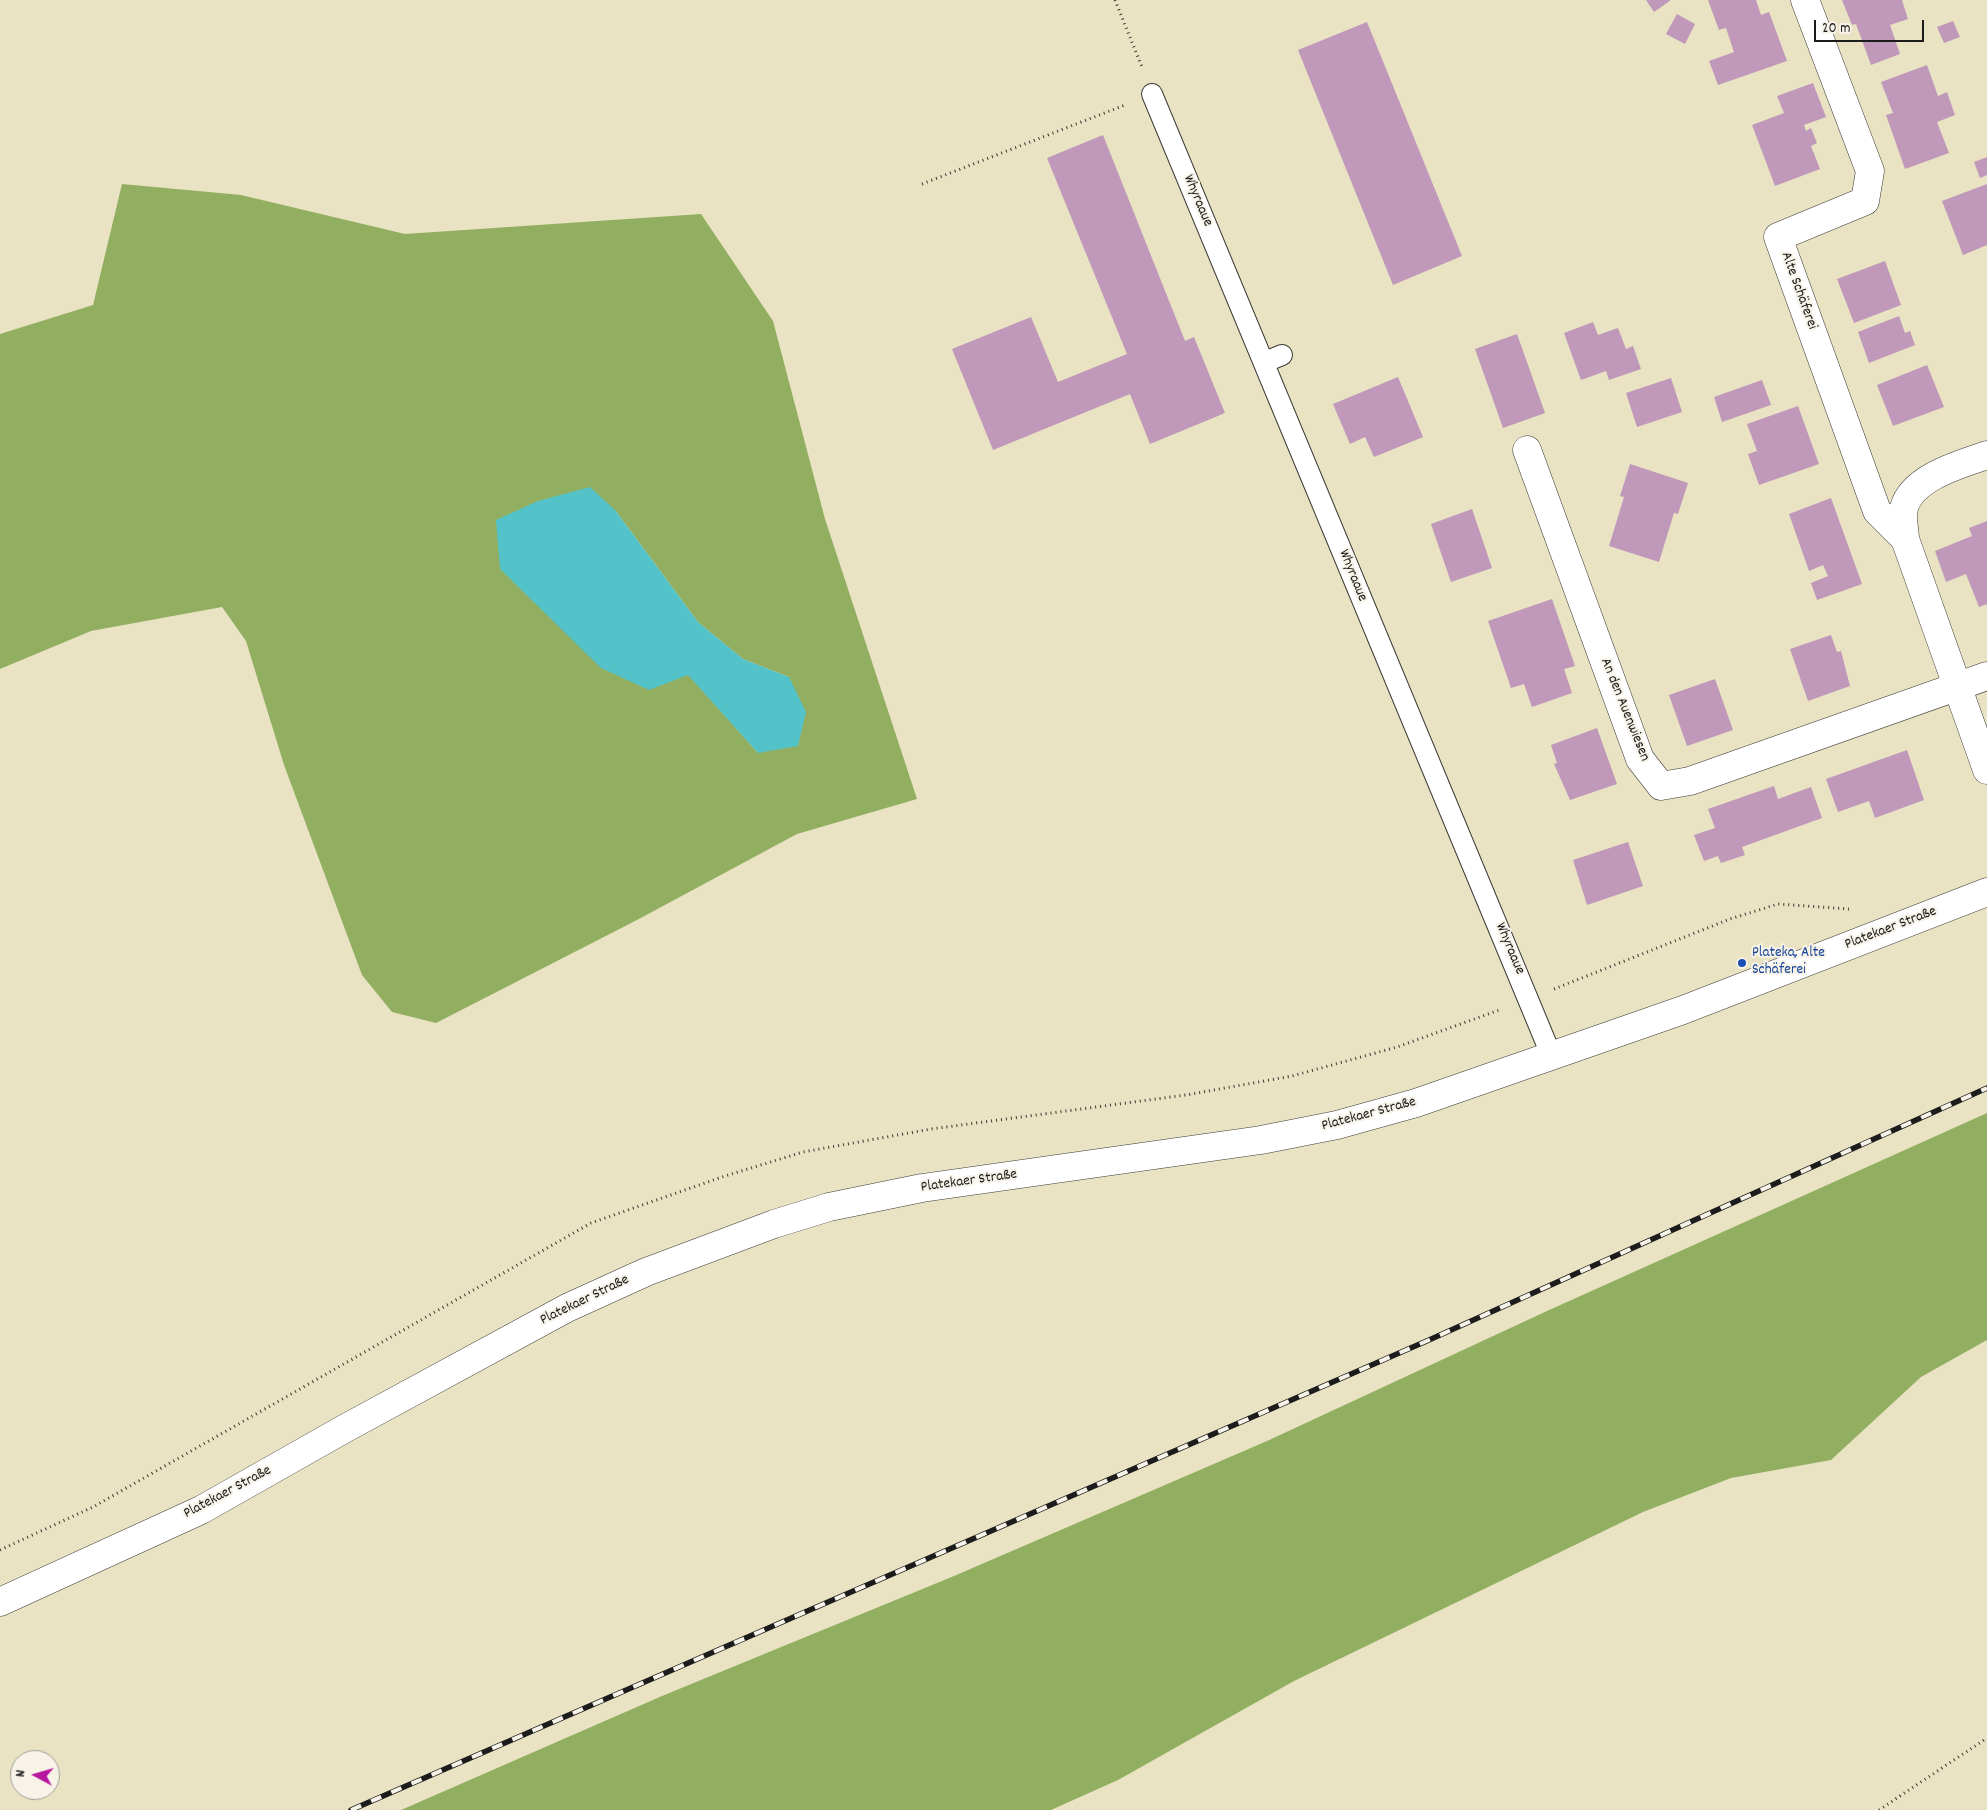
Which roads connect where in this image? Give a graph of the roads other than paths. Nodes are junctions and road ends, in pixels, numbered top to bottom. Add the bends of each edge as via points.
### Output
1 (1805, 0) edge
2 (1152, 94) road end
3 (1527, 450) dead end
4 (1987, 455) edge
5 (1905, 539) junction
6 (1987, 676) edge
7 (1956, 688) junction
8 (1987, 770) edge
9 (1987, 892) edge
10 (1552, 1056) junction
11 (0, 1602) edge

1 - 5 street, Alte Schäferei via 1870,171 1864,201 1778,237 1877,511
2 - 10 lane, Whyraaue via 1273,358
3 - 7 street, An den Auenwiesen via 1640,760 1661,786 1690,781
4 - 5 street, Alte Schäferei via 1942,471 1918,485 1904,508
5 - 7 street, Alte Schäferei
6 - 7 street
7 - 8 street, Alte Schäferei
9 - 10 street, Platekaer Straße via 1683,1010
10 - 11 street, Platekaer Straße via 1416,1103 1337,1125 1262,1140 922,1188 829,1207 774,1224 646,1272 567,1308 201,1510

